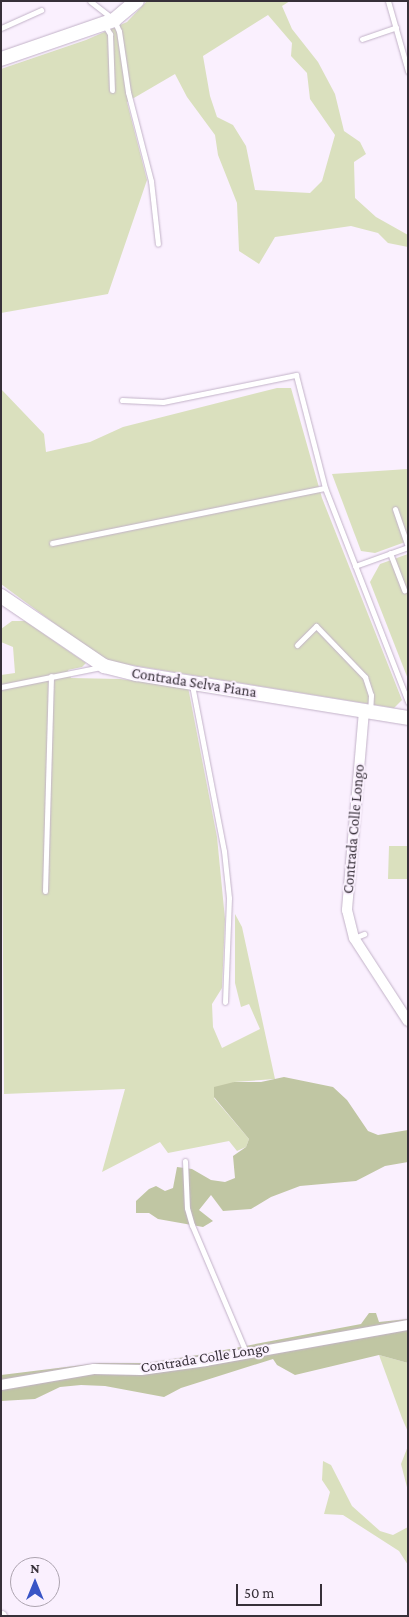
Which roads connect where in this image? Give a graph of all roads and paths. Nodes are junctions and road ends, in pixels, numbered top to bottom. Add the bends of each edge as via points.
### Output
1 (90, 1) edge
2 (137, 1) edge
3 (388, 1) edge
4 (41, 10) dead end
5 (109, 22) junction
6 (396, 27) junction
7 (1, 28) edge
8 (362, 39) dead end
9 (1, 59) edge
10 (408, 71) edge
11 (112, 90) dead end
12 (158, 244) dead end
13 (122, 400) dead end
14 (325, 488) junction
15 (394, 509) dead end
16 (52, 542) dead end
17 (408, 546) edge
18 (390, 553) junction
19 (355, 566) junction
20 (404, 590) dead end
21 (1, 596) edge
22 (297, 646) dead end
23 (104, 666) junction
24 (52, 676) junction
25 (192, 682) junction
26 (1, 687) edge
27 (408, 702) edge
28 (367, 712) junction
29 (408, 718) edge
30 (45, 891) dead end
31 (225, 1002) dead end
32 (408, 1021) edge
33 (185, 1161) dead end
34 (408, 1325) edge
35 (246, 1352) junction
36 (1, 1385) edge

1 - 5 lane
2 - 5 street
3 - 6 lane
4 - 7 lane
5 - 9 street
5 - 11 lane
5 - 12 lane via 119,30 135,123 145,152
6 - 8 lane
6 - 10 lane
13 - 14 lane via 163,402 296,375
14 - 16 lane
14 - 19 lane
15 - 17 lane
17 - 18 lane
18 - 19 lane
18 - 20 lane
19 - 27 lane
21 - 23 street, Contrada Selva Piana
22 - 28 lane via 316,626 365,677 371,695
23 - 24 lane
23 - 25 street, Contrada Selva Piana
24 - 26 lane
24 - 30 lane
25 - 28 street, Contrada Selva Piana
25 - 31 lane via 224,851 229,898
28 - 29 street, Contrada Selva Piana
28 - 32 street, Contrada Colle Longo via 347,910
33 - 35 lane via 187,1208 192,1225
34 - 35 street, Contrada Colle Longo
35 - 36 street, Contrada Colle Longo via 141,1370 94,1369

